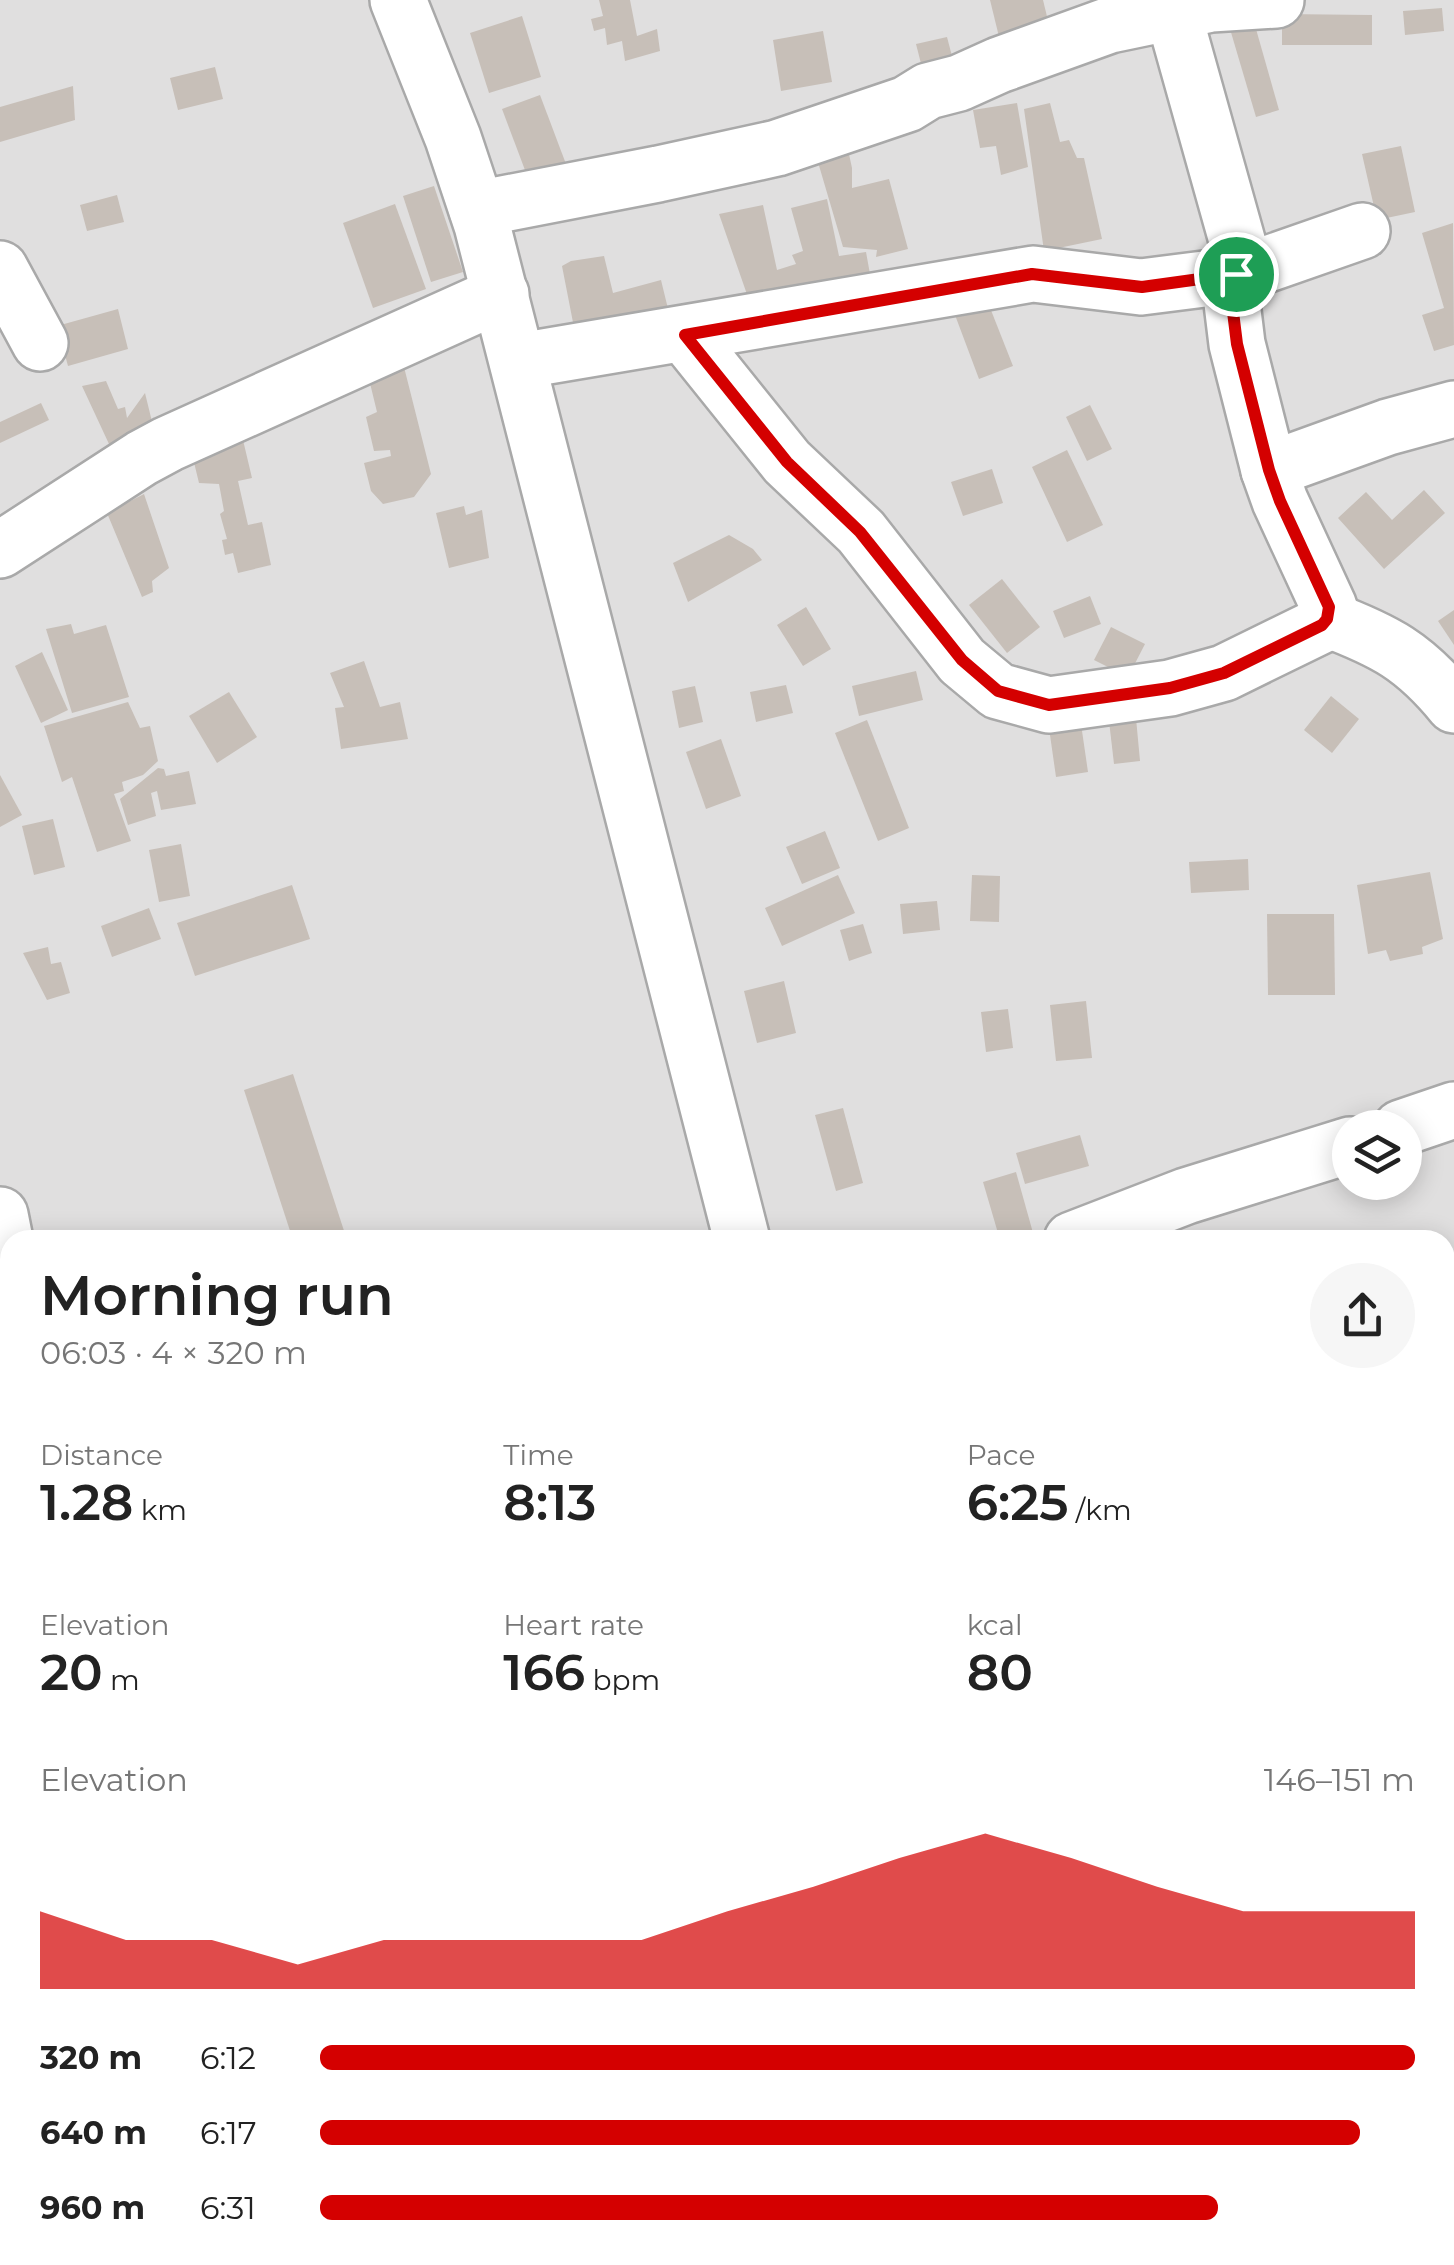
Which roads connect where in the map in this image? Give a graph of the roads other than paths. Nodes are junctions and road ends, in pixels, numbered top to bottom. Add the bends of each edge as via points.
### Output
1 (398, 0) edge
2 (1276, 0) edge
3 (1173, 12) junction
4 (477, 210) junction
5 (1362, 231) dead end
6 (0, 269) edge
7 (1236, 274) junction
8 (501, 294) junction
9 (685, 335) junction
10 (40, 343) dead end
11 (519, 362) junction
12 (1454, 408) edge
13 (1269, 470) junction
14 (0, 550) edge
15 (1327, 619) junction
16 (1454, 705) edge
17 (1454, 1110) edge
18 (1422, 1121) edge
19 (1332, 1151) edge
20 (739, 1230) edge
21 (1098, 1230) edge

1 - 4 street
2 - 3 street
3 - 4 street via 1110,25 778,148
3 - 7 street via 1240,252
4 - 8 street
5 - 7 street
6 - 10 street
7 - 9 street via 1142,287 1032,274
7 - 13 street via 1237,344
8 - 11 street
8 - 14 street via 168,444
9 - 11 street
9 - 15 street via 787,462 860,532 962,660 998,691 1049,705 1170,688 1224,673
11 - 20 street
12 - 13 street
13 - 15 street via 1329,607
15 - 16 street via 1409,659
17 - 18 street
19 - 21 street

